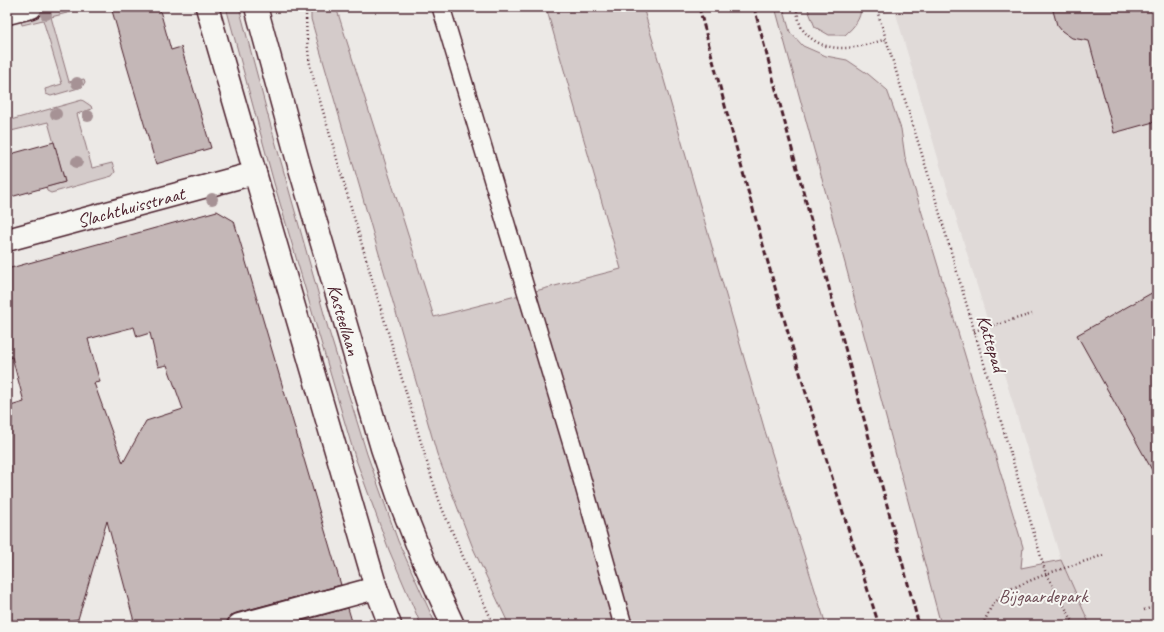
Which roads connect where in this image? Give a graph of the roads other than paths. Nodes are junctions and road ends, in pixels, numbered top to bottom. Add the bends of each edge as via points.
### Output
1 (31, 7) edge
2 (207, 7) edge
3 (256, 7) edge
4 (441, 7) edge
5 (7, 13) edge
6 (255, 173) junction
7 (7, 240) edge
8 (376, 588) junction
9 (239, 625) edge
10 (390, 625) edge
11 (453, 625) edge
12 (623, 625) edge

1 - 5 main road
2 - 6 main road
3 - 11 main road, Kasteellaan via 301,173 382,448 424,562
4 - 12 lane via 574,451
6 - 7 main road, Slachthuisstraat
6 - 8 main road
8 - 9 main road
8 - 10 main road

